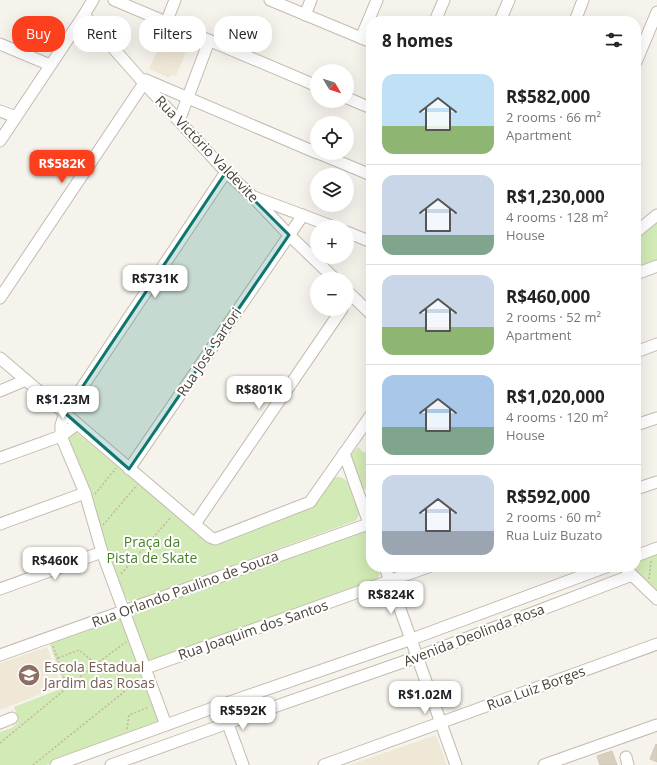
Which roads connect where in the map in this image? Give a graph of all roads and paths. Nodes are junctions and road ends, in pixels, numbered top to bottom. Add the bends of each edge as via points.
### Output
1 (93, 0) edge
2 (114, 0) edge
3 (176, 0) edge
4 (270, 0) edge
5 (311, 0) edge
6 (376, 0) edge
7 (444, 0) edge
8 (509, 0) edge
9 (583, 0) edge
10 (657, 12) edge
11 (84, 15) junction
12 (305, 15) junction
13 (150, 16) edge
14 (169, 16) edge
15 (372, 16) edge
16 (437, 16) edge
17 (502, 16) edge
18 (577, 16) edge
19 (206, 40) edge
20 (366, 40) edge
21 (209, 41) junction
22 (0, 44) edge
23 (641, 50) edge
24 (50, 65) junction
25 (145, 81) junction
26 (310, 83) edge
27 (187, 98) junction
28 (354, 101) edge
29 (366, 106) edge
30 (0, 111) edge
31 (16, 117) junction
32 (179, 121) junction
33 (0, 141) edge
34 (310, 150) edge
35 (335, 160) edge
36 (226, 172) junction
37 (366, 173) edge
38 (252, 196) junction
39 (657, 207) edge
40 (303, 215) junction
41 (654, 217) edge
42 (316, 220) edge
43 (641, 228) edge
44 (289, 235) junction
45 (354, 235) edge
46 (366, 240) edge
47 (657, 266) edge
48 (328, 272) edge
49 (641, 272) edge
50 (0, 298) edge
51 (354, 300) edge
52 (366, 310) edge
53 (337, 316) edge
54 (657, 344) edge
55 (641, 350) edge
56 (0, 358) edge
57 (26, 380) junction
58 (0, 391) edge
59 (65, 413) junction
60 (657, 418) edge
61 (366, 422) edge
62 (641, 423) edge
63 (78, 424) junction
64 (61, 436) junction
65 (344, 453) junction
66 (0, 458) edge
67 (125, 465) junction
68 (142, 479) junction
69 (657, 482) edge
70 (641, 487) edge
71 (86, 498) junction
72 (178, 510) junction
73 (366, 515) edge
74 (0, 524) edge
75 (195, 524) junction
76 (366, 527) edge
77 (97, 533) junction
78 (654, 551) edge
79 (102, 552) junction
80 (641, 555) edge
81 (387, 572) edge
82 (415, 572) edge
83 (593, 572) edge
84 (627, 572) edge
85 (630, 572) edge
86 (391, 581) junction
87 (113, 583) junction
88 (649, 583) dead end
89 (0, 590) edge
90 (657, 599) edge
91 (125, 611) junction
92 (134, 636) junction
93 (50, 637) junction
94 (412, 639) junction
95 (657, 644) edge
96 (0, 655) edge
97 (417, 657) junction
98 (57, 658) junction
99 (96, 664) junction
100 (146, 670) junction
101 (67, 687) junction
102 (158, 703) junction
103 (221, 705) junction
104 (12, 718) dead end
105 (228, 722) junction
106 (440, 722) junction
107 (0, 723) edge
108 (166, 725) junction
109 (657, 725) edge
110 (125, 740) junction
111 (0, 743) edge
112 (33, 765) edge
113 (56, 765) edge
114 (111, 765) edge
115 (243, 765) edge
116 (324, 765) edge
117 (456, 765) edge
118 (544, 765) edge

1 - 11 street
2 - 13 street
3 - 14 street
4 - 12 street
5 - 12 street
6 - 15 street
7 - 16 street
8 - 17 street
9 - 18 street
10 - 23 street
11 - 24 street
11 - 25 street, Rua Victório Valdevite
12 - 20 street
19 - 21 street
21 - 26 street
21 - 27 street
22 - 24 street
24 - 31 street
25 - 27 street
25 - 32 street, Rua Victório Valdevite
25 - 50 street
27 - 32 street
27 - 34 street
28 - 29 street
30 - 31 street
31 - 33 street
32 - 36 street, Rua Victório Valdevite
35 - 37 street
36 - 38 street, Rua Victório Valdevite
36 - 59 street
38 - 40 street
38 - 44 street, Rua Victório Valdevite
39 - 41 street
40 - 42 street
40 - 44 street, Rua José Sartori
41 - 43 street
44 - 48 street, Rua Victório Valdevite
44 - 67 street, Rua José Sartori
45 - 46 street
47 - 49 street
51 - 52 street
53 - 75 street
54 - 55 street
56 - 57 street
57 - 58 street
57 - 59 street
59 - 63 street
59 - 64 street
60 - 62 street
61 - 65 street
63 - 64 street
63 - 67 street
64 - 66 street
64 - 71 street
65 - 73 street
65 - 75 street via 313,499 306,505 219,538 210,537
67 - 68 street
67 - 71 path
68 - 72 street
68 - 77 path
69 - 70 street
71 - 74 street
71 - 77 street
72 - 75 street
72 - 87 path
76 - 91 street, Rua Orlando Paulino de Souza
77 - 79 street
78 - 80 street
78 - 88 path
79 - 87 street
79 - 89 street
81 - 86 street
82 - 86 street, Rua Joaquim dos Santos
83 - 94 street, Avenida Deolinda Rosa
84 - 97 street, Avenida Deolinda Rosa
85 - 90 street
86 - 94 street
86 - 100 street, Rua Joaquim dos Santos
87 - 91 street
91 - 92 street
91 - 93 street, Rua Orlando Paulino de Souza
92 - 99 path
92 - 100 street
93 - 96 street, Rua Orlando Paulino de Souza
93 - 98 path
94 - 97 street
94 - 103 street, Avenida Deolinda Rosa
95 - 106 street, Rua Luiz Borges
97 - 105 street, Avenida Deolinda Rosa
97 - 106 street
98 - 99 path via 79,650
98 - 101 path
99 - 101 path
100 - 102 street
100 - 112 path
101 - 111 path
102 - 108 street
102 - 110 path via 129,715
103 - 105 street
103 - 108 street, Avenida Deolinda Rosa
104 - 107 street
105 - 114 street, Avenida Deolinda Rosa
105 - 115 street
106 - 116 street, Rua Luiz Borges
106 - 117 street
108 - 110 street, Avenida Deolinda Rosa
109 - 118 street
110 - 113 street, Avenida Deolinda Rosa

